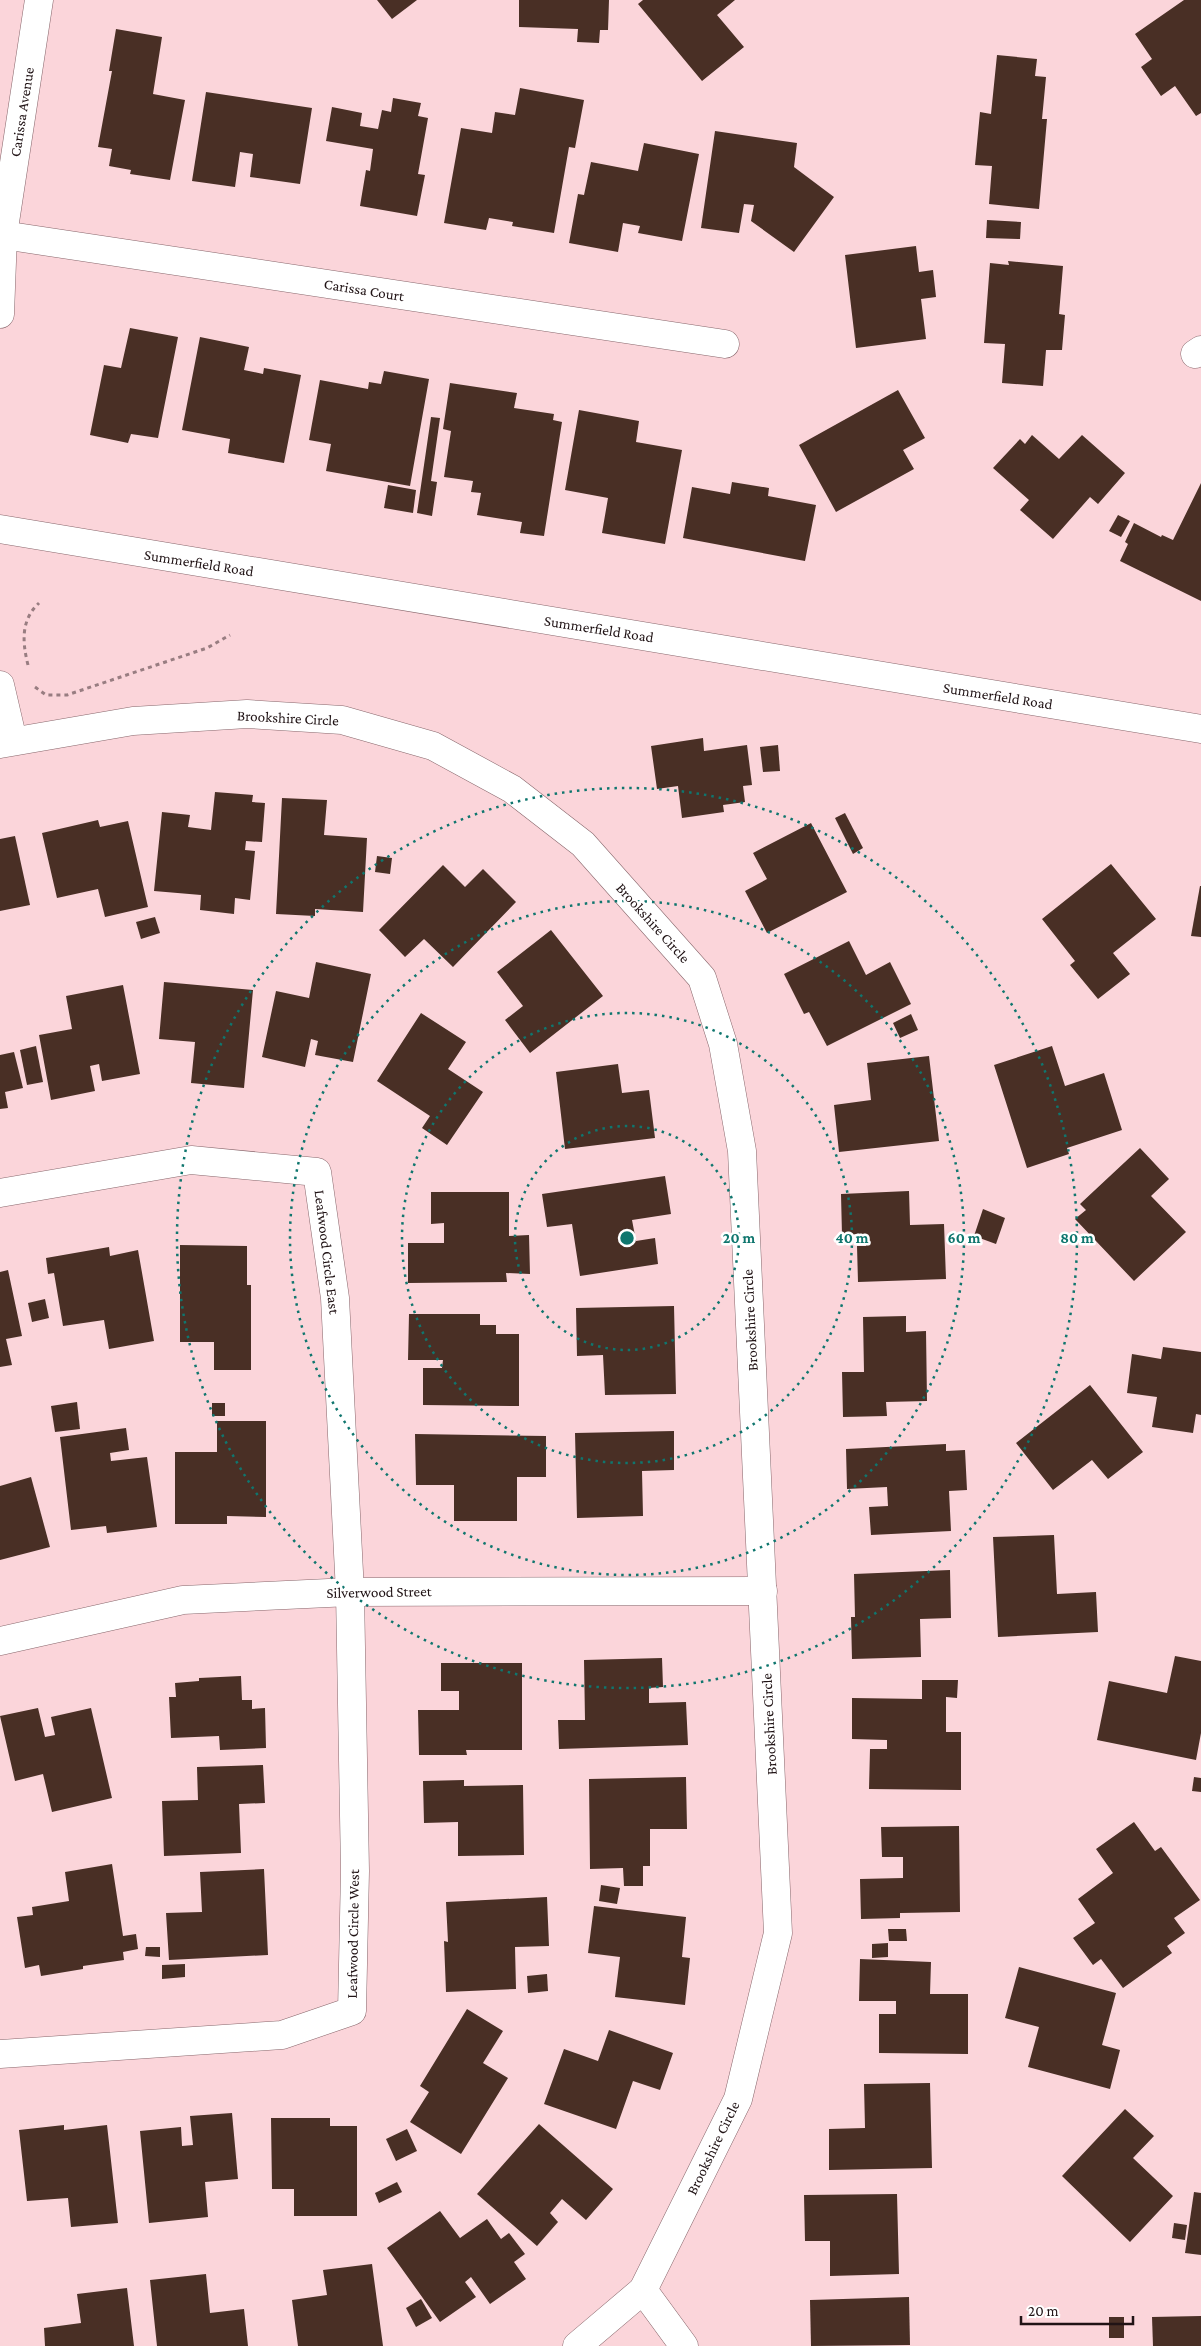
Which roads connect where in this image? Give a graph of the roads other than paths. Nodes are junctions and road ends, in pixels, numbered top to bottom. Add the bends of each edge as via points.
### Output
1 (39, 0) edge
2 (3, 236) junction
3 (0, 314) edge
4 (726, 344) dead end
5 (0, 529) edge
6 (0, 685) edge
7 (1200, 730) edge
8 (7, 742) edge
9 (0, 1193) edge
10 (763, 1591) junction
11 (350, 1592) junction
12 (0, 1641) edge
13 (0, 2054) edge
14 (643, 2290) junction
15 (577, 2346) edge
16 (684, 2346) edge

1 - 2 street, Carissa Avenue
2 - 3 street, Carissa Avenue
2 - 4 street, Carissa Court
5 - 7 street, Summerfield Road
6 - 8 street
8 - 10 street, Brookshire Circle via 133,721 248,714 342,720 433,746 512,789 583,844 702,978 723,1044 742,1151
9 - 11 street, Leafwood Circle East via 191,1160 317,1172 335,1298
10 - 11 street, Silverwood Street
10 - 14 street, Brookshire Circle via 778,1933 738,2099
11 - 12 street, Silverwood Street via 183,1600
11 - 13 street, Leafwood Circle West via 355,1871 352,2011 282,2035
14 - 15 street, Brookshire Circle
14 - 16 street

